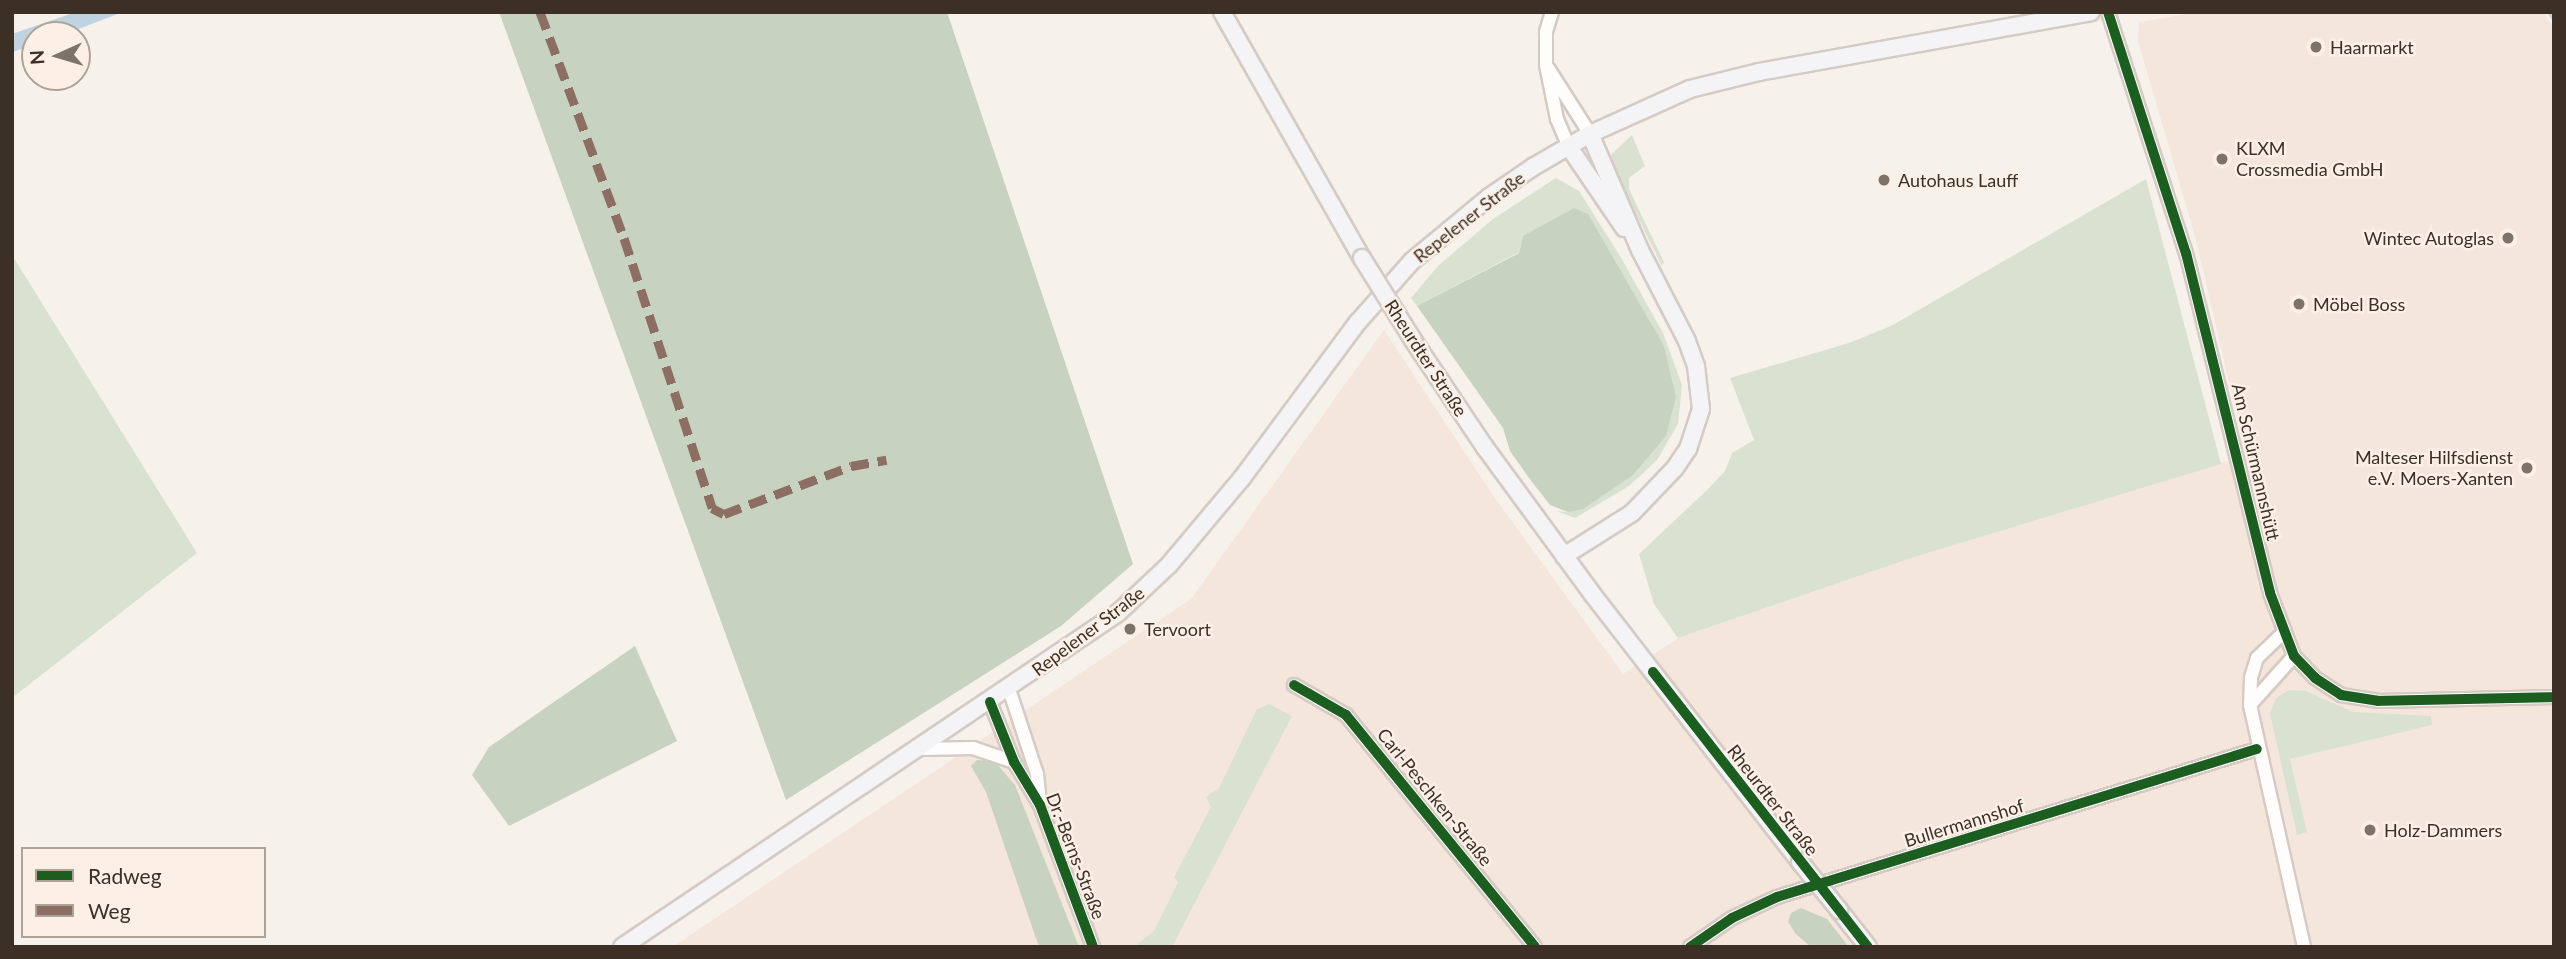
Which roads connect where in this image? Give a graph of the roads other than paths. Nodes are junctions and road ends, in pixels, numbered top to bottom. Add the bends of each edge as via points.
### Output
1 (1222, 12) edge
2 (1552, 12) edge
3 (2091, 12) edge
4 (2108, 12) edge
5 (1546, 65) junction
6 (1590, 134) junction
7 (1569, 147) junction
8 (1640, 250) junction
9 (1564, 556) junction
10 (2283, 633) junction
11 (2294, 656) junction
12 (1294, 685) dead end
13 (1009, 689) junction
14 (2554, 697) edge
15 (990, 702) junction
16 (2250, 705) junction
17 (919, 749) junction
18 (2257, 750) junction
19 (1014, 762) junction
20 (1040, 805) junction
21 (622, 947) edge
22 (1093, 947) edge
23 (1535, 947) edge
24 (1690, 947) edge
25 (1868, 947) edge
26 (2305, 947) edge

1 - 9 main road, Rheurdter Straße, bridge via 1413,340
2 - 5 street via 1546,32
3 - 6 main road, Repelener Straße via 1759,72 1689,89
4 - 10 street, Am Schürmannshütt via 2186,253
5 - 6 street
5 - 7 street via 1557,119
6 - 7 main road, Repelener Straße
6 - 8 main road
7 - 8 main road
7 - 13 main road, Repelener Straße via 1489,197 1412,261 1358,322 1242,478 1169,565 1118,613
8 - 9 main road via 1696,366 1701,409 1696,430 1675,468 1632,513
9 - 25 main road, Rheurdter Straße, bridge
10 - 11 street, Am Schürmannshütt
10 - 16 street via 2257,658
11 - 14 street, Am Schürmannshütt via 2315,678 2353,697 2413,701
11 - 16 street
12 - 23 street, Carl-Peschken-Straße via 1346,715
13 - 15 main road, Repelener Straße
13 - 20 street, Dr.-Berns-Straße via 1037,774
15 - 17 main road, Repelener Straße
15 - 19 street, Dr.-Berns-Straße
16 - 18 street
17 - 19 street via 973,748
17 - 21 main road, Repelener Straße
18 - 24 street, Bullermannshof via 1777,897 1732,918
18 - 26 street
19 - 20 street, Dr.-Berns-Straße
20 - 22 street, Dr.-Berns-Straße

